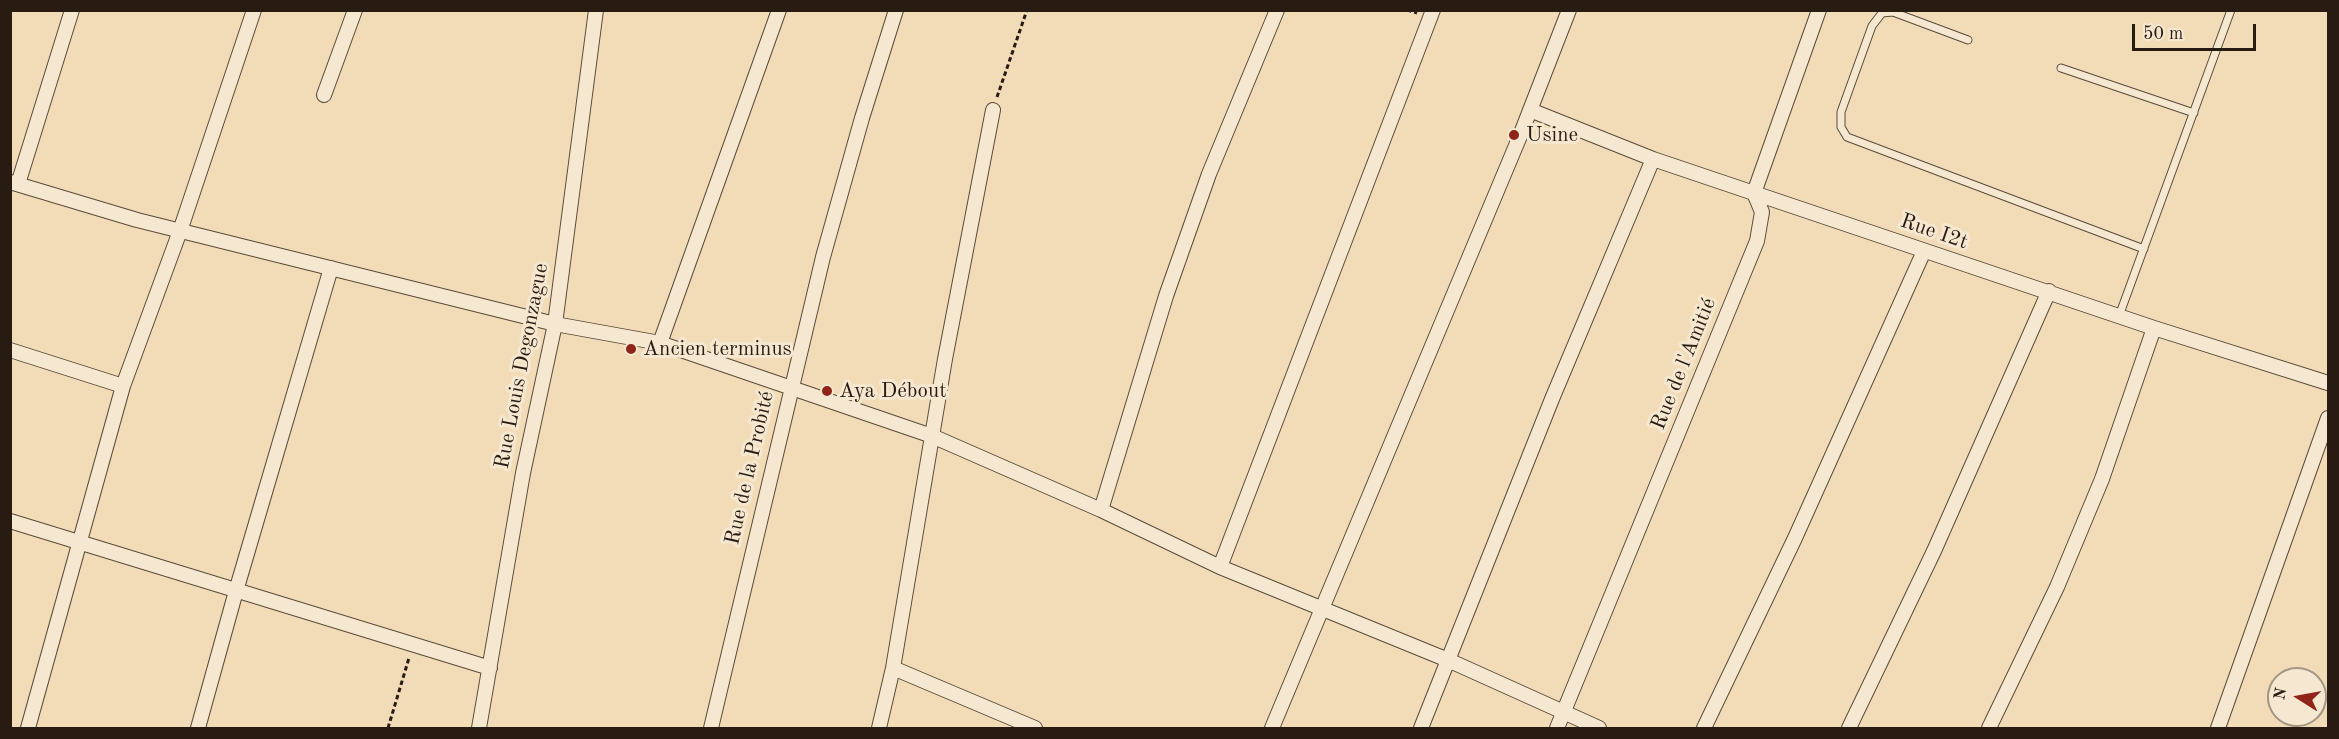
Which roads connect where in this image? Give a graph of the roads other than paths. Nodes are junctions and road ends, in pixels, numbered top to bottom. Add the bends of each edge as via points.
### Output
1 (72, 10) edge
2 (254, 10) edge
3 (355, 10) edge
4 (596, 10) edge
5 (779, 10) edge
6 (896, 10) edge
7 (1277, 10) edge
8 (1433, 10) edge
9 (1569, 10) edge
10 (1820, 10) edge
11 (2231, 10) edge
12 (1968, 40) dead end
13 (2061, 68) dead end
14 (324, 94) dead end
15 (993, 110) road end
16 (1530, 110) junction
17 (2194, 113) junction
18 (1653, 159) junction
19 (14, 183) edge
20 (1754, 193) junction
21 (180, 231) junction
22 (2144, 249) junction
23 (1924, 251) junction
24 (331, 268) junction
25 (2049, 291) junction
26 (2119, 316) junction
27 (555, 324) junction
28 (2154, 328) junction
29 (660, 343) junction
30 (10, 350) edge
31 (2328, 383) edge
32 (123, 386) junction
33 (790, 388) junction
34 (2328, 418) edge
35 (932, 436) junction
36 (1101, 510) junction
37 (10, 521) edge
38 (80, 542) junction
39 (1220, 567) junction
40 (236, 591) junction
41 (1323, 610) junction
42 (1448, 660) junction
43 (490, 668) junction
44 (893, 668) junction
45 (1564, 711) junction
46 (28, 729) edge
47 (198, 729) edge
48 (479, 729) edge
49 (711, 729) edge
50 (879, 729) edge
51 (1035, 729) edge
52 (1272, 729) edge
53 (1421, 729) edge
54 (1557, 729) edge
55 (1599, 729) edge
56 (1704, 729) edge
57 (1849, 729) edge
58 (1989, 729) edge
59 (2218, 729) edge

1 - 19 street
2 - 21 street
3 - 14 street
4 - 27 street, Rue Louis Degonzague
5 - 29 street
6 - 33 street, Rue de la Probité via 823,257
7 - 36 street via 1209,174 1166,296
8 - 39 street
9 - 16 street
10 - 20 street
11 - 17 lane
12 - 22 lane via 1893,12 1882,13 1872,26 1841,112 1841,127 1847,137
13 - 17 lane
15 - 35 street
16 - 18 street, Rue I2t
16 - 41 street
17 - 22 lane
18 - 20 street, Rue I2t
18 - 42 street
19 - 21 street
20 - 23 street, Rue I2t
20 - 45 street, Rue de l'Amitié via 1762,212 1757,241
21 - 24 street
21 - 32 street
22 - 26 lane
23 - 25 street, Rue I2t
23 - 56 street
24 - 27 street
24 - 40 street
25 - 26 street, Rue I2t
25 - 57 street via 1934,551
26 - 28 street, Rue I2t
27 - 29 street
27 - 43 street, Rue Louis Degonzague via 522,473
28 - 31 street, Rue I2t
28 - 58 street via 2102,479 2057,587
29 - 33 street
30 - 32 street
32 - 38 street
33 - 35 street
33 - 49 street, Rue de la Probité
34 - 59 street
35 - 36 street
35 - 44 street
36 - 39 street
37 - 38 street
38 - 40 street
38 - 46 street
39 - 41 street
40 - 43 street
40 - 47 street
41 - 42 street
41 - 52 street
42 - 45 street
42 - 53 street
43 - 48 street, Rue Louis Degonzague
44 - 50 street
44 - 51 street
45 - 54 street, Rue de l'Amitié
45 - 55 street

